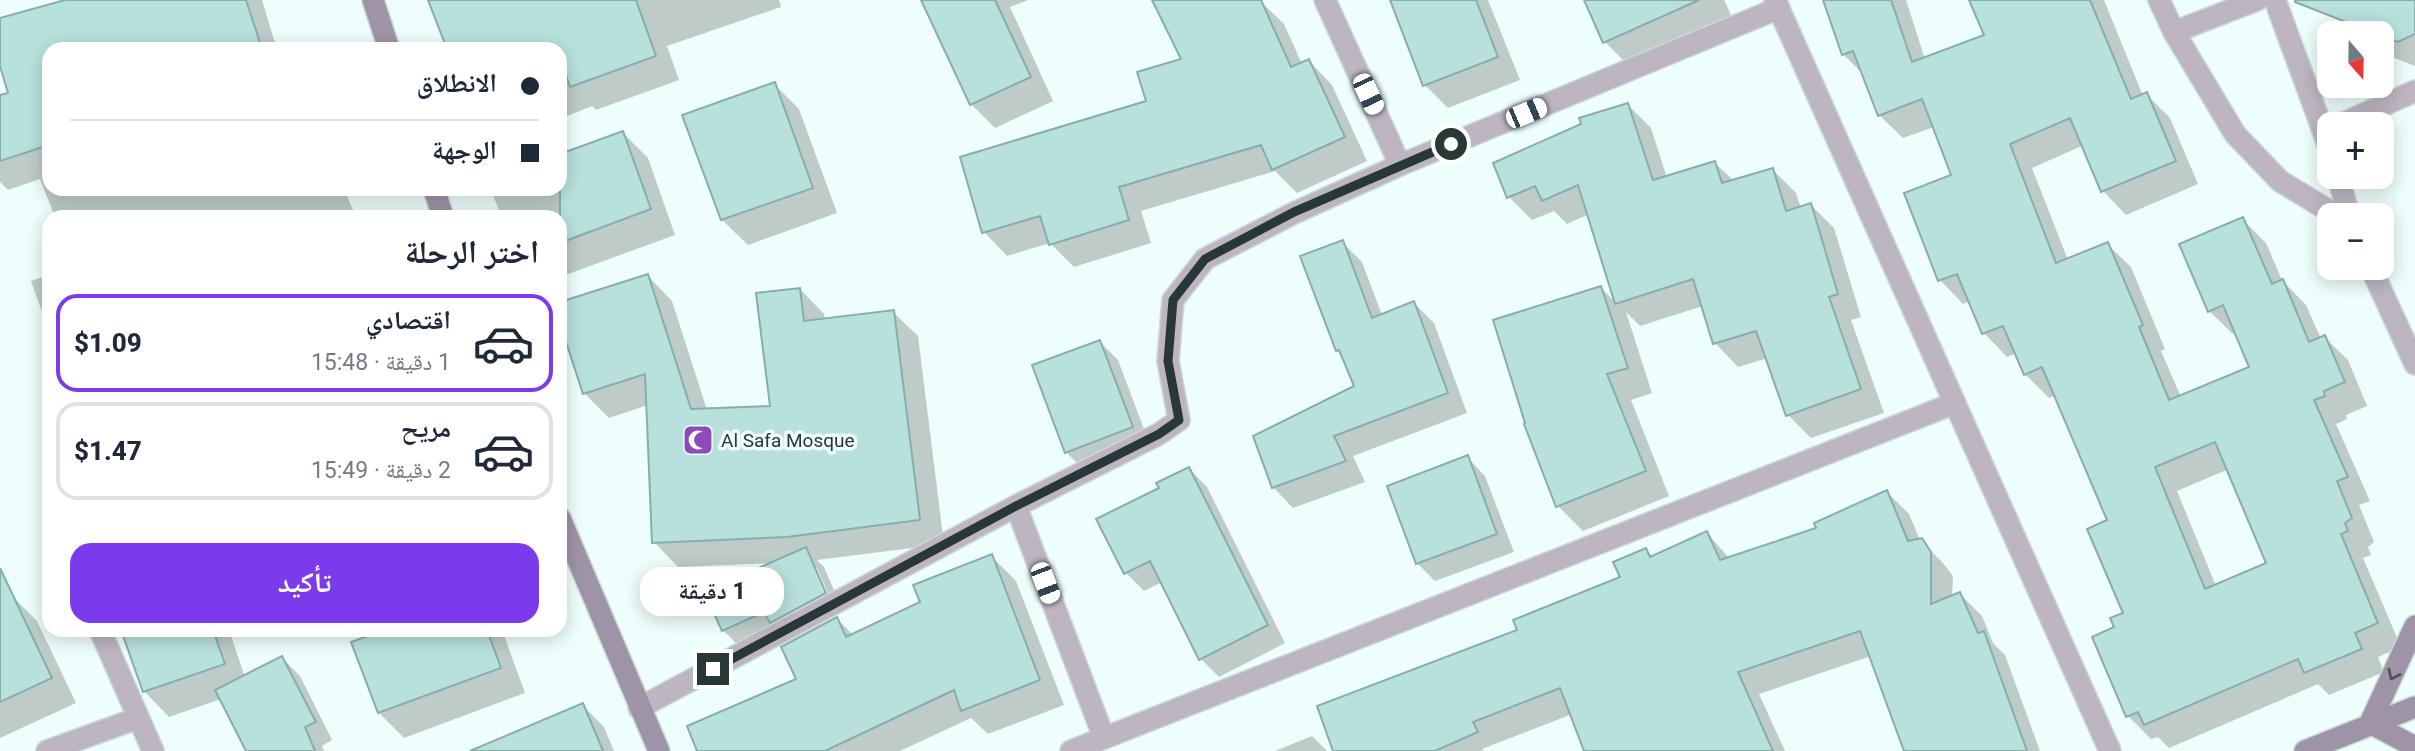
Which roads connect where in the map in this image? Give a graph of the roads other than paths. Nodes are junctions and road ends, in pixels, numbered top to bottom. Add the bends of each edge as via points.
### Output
1 (373, 0) edge
2 (1325, 0) edge
3 (2159, 0) edge
4 (2258, 0) edge
5 (2275, 0) edge
6 (1777, 4) edge
7 (2174, 32) junction
8 (387, 42) edge
9 (2415, 91) edge
10 (2322, 112) edge
11 (2373, 112) edge
12 (1400, 165) junction
13 (2317, 203) edge
14 (2376, 280) edge
15 (2415, 364) edge
16 (1955, 404) junction
17 (1016, 506) junction
18 (567, 535) edge
19 (2415, 626) edge
20 (103, 637) edge
21 (2415, 707) edge
22 (639, 708) junction
23 (138, 718) junction
24 (2370, 723) junction
25 (1104, 738) junction
26 (2415, 747) edge
27 (47, 751) edge
28 (153, 751) edge
29 (659, 751) edge
30 (1071, 751) edge
31 (2110, 751) edge
32 (2305, 751) edge

1 - 8 street
2 - 12 street
3 - 7 street
4 - 7 street
5 - 10 street
6 - 12 street
6 - 16 street
7 - 13 street via 2235,134 2280,181
9 - 11 street
12 - 17 street via 1294,212 1205,259 1173,300 1168,361 1179,420
14 - 15 street
16 - 25 street
16 - 31 street
17 - 22 street
17 - 25 street
18 - 22 street
19 -> 24 street
20 - 23 street
21 - 24 street
22 - 29 street
23 - 27 street
23 - 28 street
24 - 26 street
24 - 32 street
25 - 30 street

